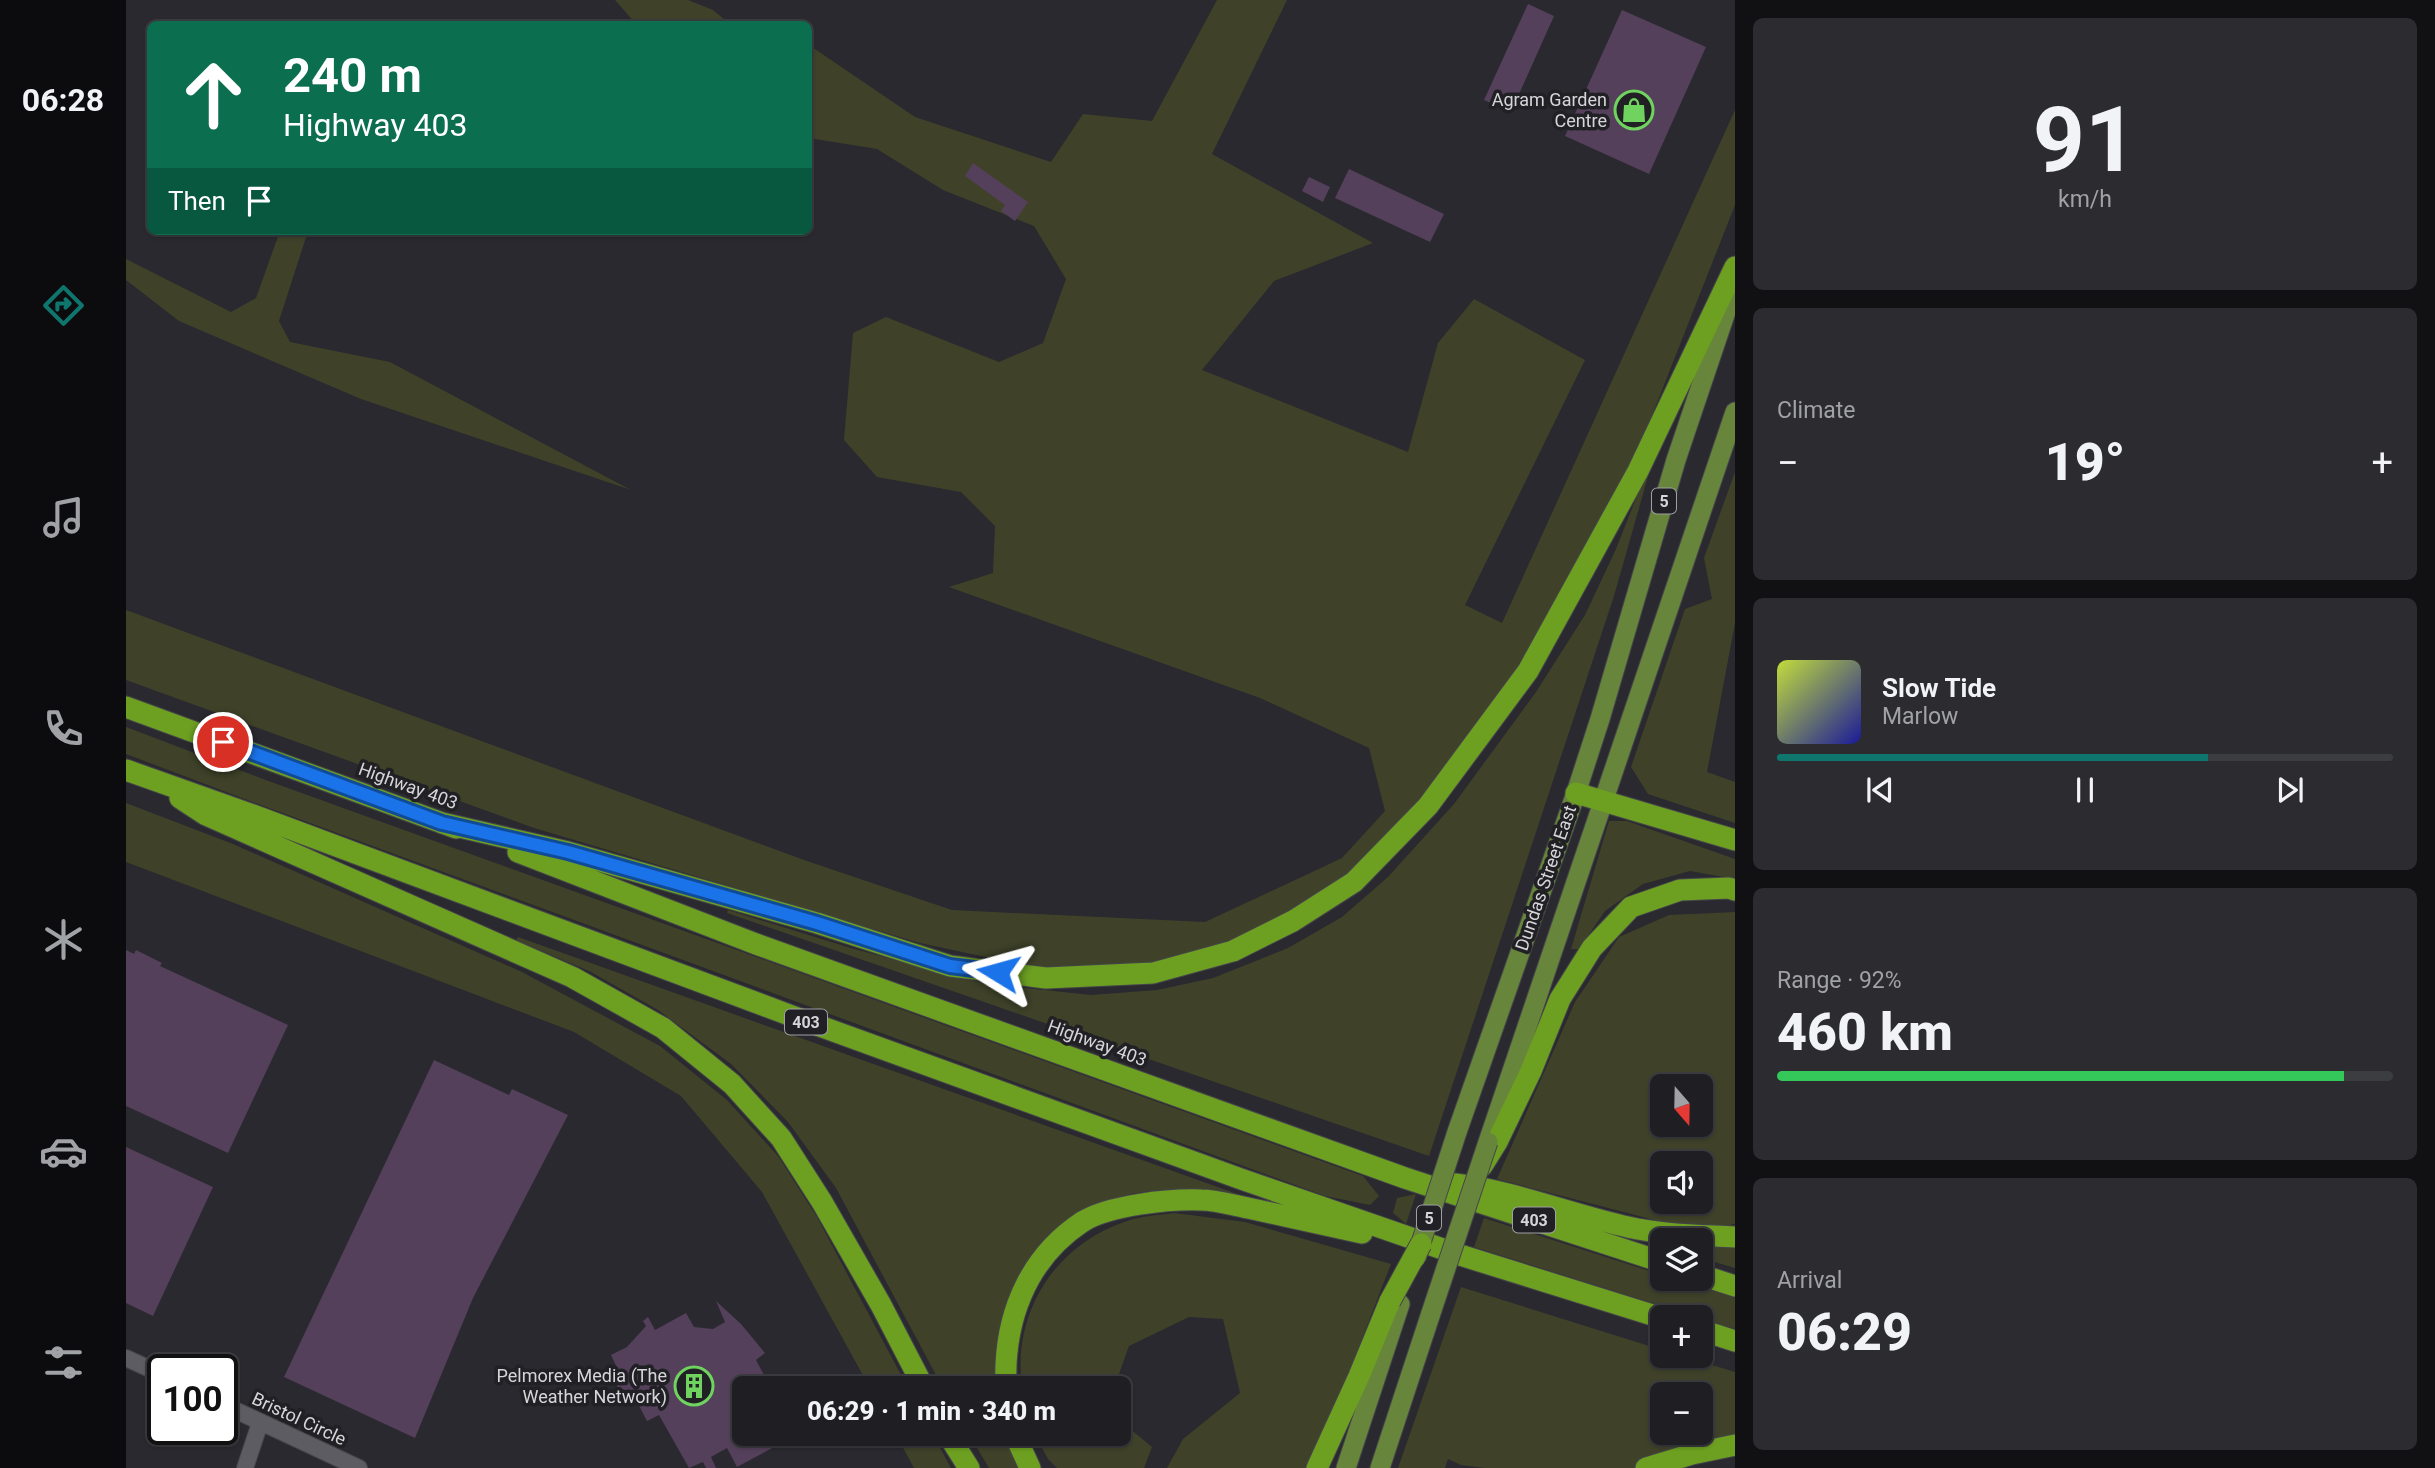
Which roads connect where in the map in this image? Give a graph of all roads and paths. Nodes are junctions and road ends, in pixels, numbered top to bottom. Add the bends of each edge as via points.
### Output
1 (1735, 267) edge
2 (1735, 285) edge
3 (1735, 412) edge
4 (126, 707) edge
5 (126, 770) edge
6 (155, 781) junction
7 (1576, 793) junction
8 (1603, 802) junction
9 (442, 823) junction
10 (1735, 840) edge
11 (1735, 890) edge
12 (1492, 1142) junction
13 (1477, 1174) joint
14 (1405, 1178) junction
15 (1735, 1237) edge
16 (1421, 1244) joint
17 (1460, 1255) junction
18 (1650, 1258) edge
19 (1713, 1279) edge
20 (1735, 1286) edge
21 (1395, 1302) junction
22 (1650, 1314) edge
23 (1713, 1335) edge
24 (1735, 1341) edge
25 (126, 1358) edge
26 (147, 1368) edge
27 (918, 1376) edge
28 (1005, 1376) edge
29 (238, 1412) edge
30 (260, 1423) junction
31 (1735, 1445) edge
32 (955, 1446) edge
33 (1020, 1446) edge
34 (245, 1468) edge
35 (359, 1468) edge
36 (969, 1468) edge
37 (1030, 1468) edge
38 (1317, 1468) edge
39 (1346, 1468) edge
40 (1380, 1468) edge
41 (1646, 1468) edge

1 - 9 highway via 1638,471 1528,671 1428,807 1354,881 1293,921 1233,951 1153,973 1099,976 1046,978 950,966 581,856
2 - 7 main road, Dundas Street East / 5 via 1676,460
3 - 8 main road, Dundas Street East / 5
4 - 9 highway, Highway 403 / 403
5 - 6 highway, 403
6 - 17 highway, 403 via 818,1026
6 - 27 highway via 206,815 572,978 663,1028 732,1084 781,1138 822,1202
7 - 8 highway
7 - 16 main road, Dundas Street East / 5, bridge
8 - 10 highway
8 - 12 main road, Dundas Street East / 5
9 - 14 highway, Highway 403 / 403 via 756,943
11 - 12 highway via 1680,890 1631,907 1592,948 1560,999 1531,1071
12 - 13 highway, bridge
13 - 40 main road, 5, bridge
14 - 15 highway via 1482,1188 1662,1233
14 - 18 highway, Highway 403 / 403
16 - 21 highway, bridge
17 - 22 highway, 403
17 - 28 highway via 1203,1199 1156,1201 1113,1210 1084,1221 1047,1250 1031,1273 1010,1328
19 - 20 highway
21 - 38 highway
21 - 39 main road
23 - 24 highway
25 - 26 street
29 - 30 street, Bristol Circle
30 - 34 street
30 - 35 street, Bristol Circle
31 - 41 highway
32 - 36 highway
33 - 37 highway

